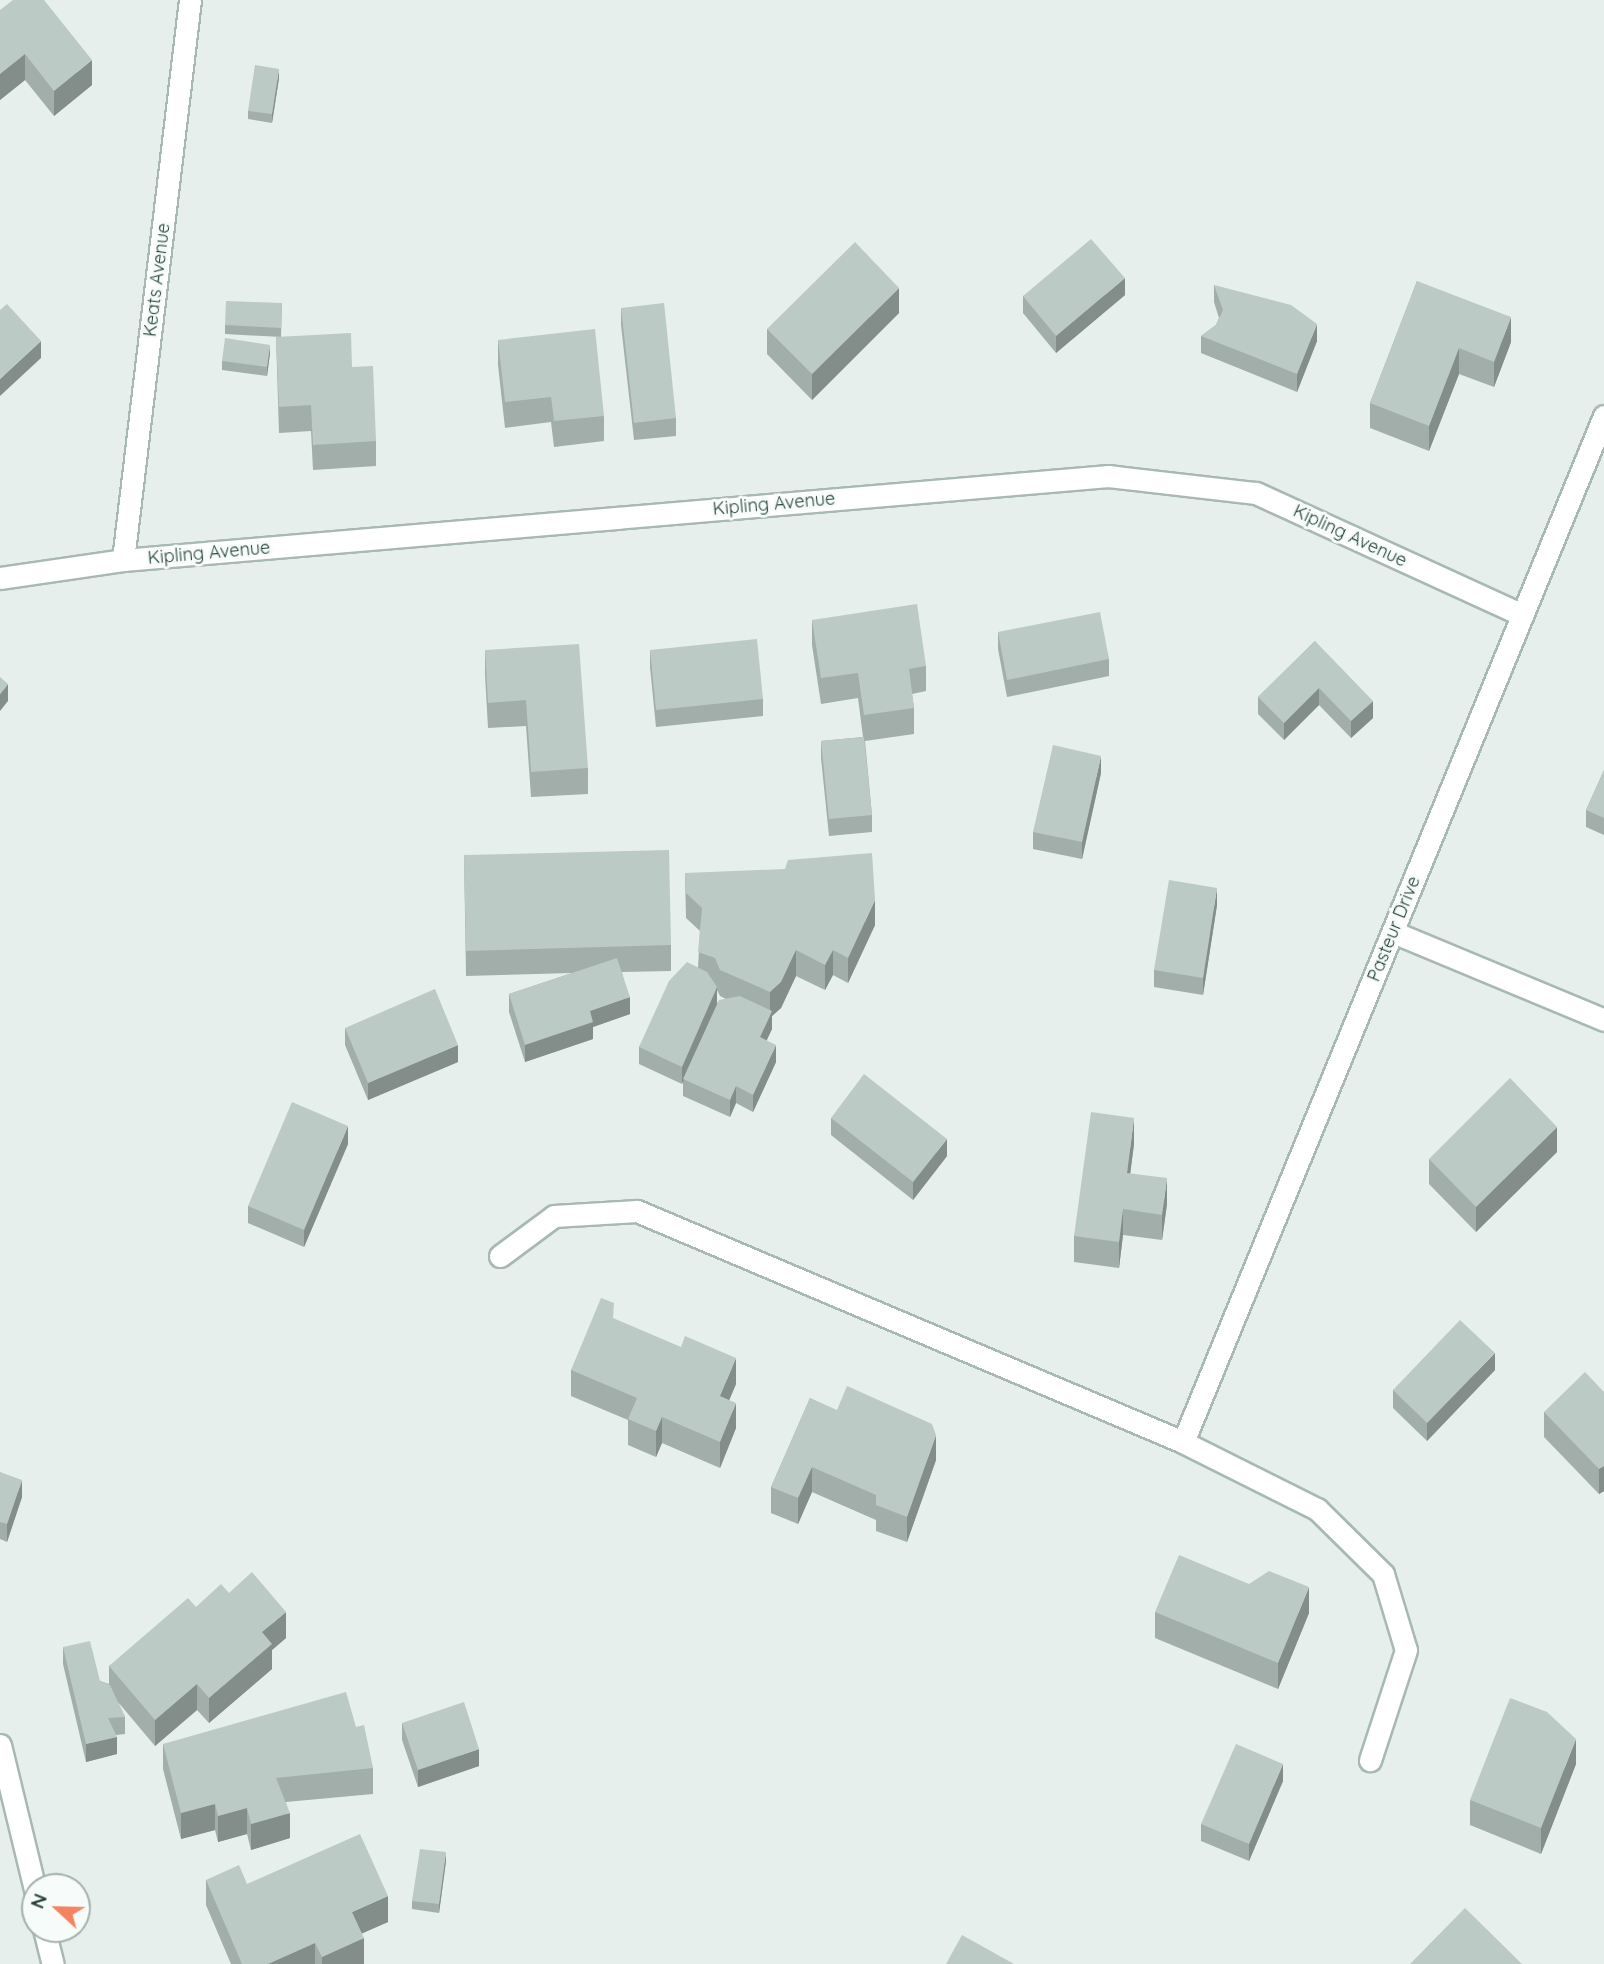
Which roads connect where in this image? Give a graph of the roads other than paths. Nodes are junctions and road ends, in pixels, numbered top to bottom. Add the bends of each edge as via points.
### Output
1 (190, 0) edge
2 (1604, 416) edge
3 (124, 560) junction
4 (0, 578) edge
5 (1522, 615) junction
6 (1393, 932) junction
7 (1604, 1020) edge
8 (500, 1256) dead end
9 (1183, 1442) junction
10 (0, 1745) edge
11 (1370, 1760) dead end
12 (31, 1873) edge
13 (48, 1943) edge
14 (53, 1964) edge

1 - 3 street, Keats Avenue
2 - 5 street, Pasteur Drive
3 - 4 street, Kipling Avenue
3 - 5 street, Kipling Avenue via 1108,476 1256,493
5 - 6 street, Pasteur Drive
6 - 7 street
6 - 9 street, Pasteur Drive
8 - 9 street via 554,1216 637,1211
9 - 11 street via 1317,1509 1383,1574 1406,1650
10 - 12 street
13 - 14 street

